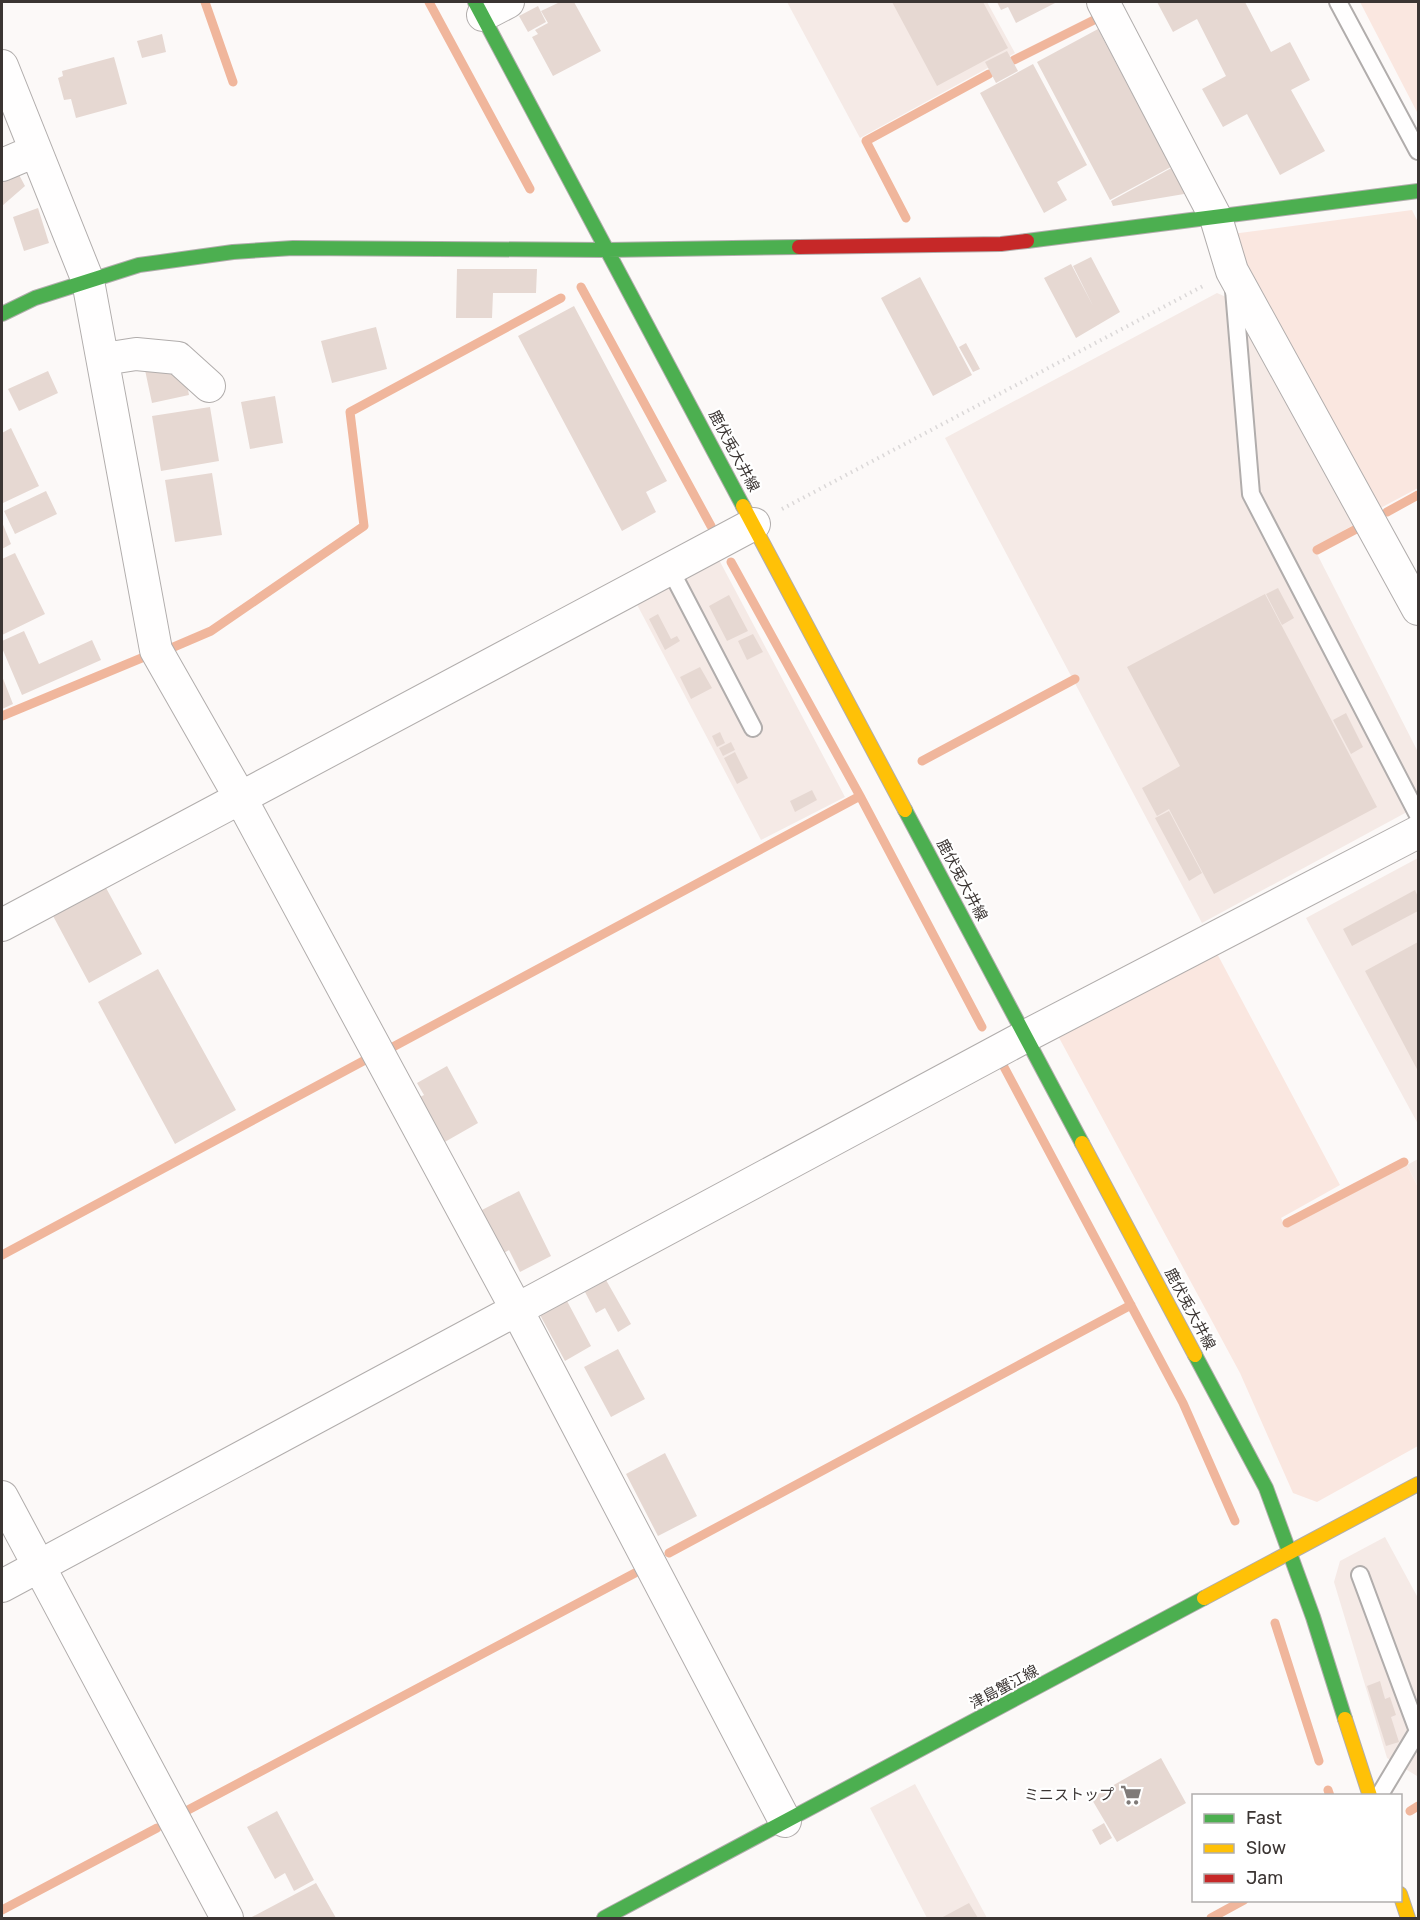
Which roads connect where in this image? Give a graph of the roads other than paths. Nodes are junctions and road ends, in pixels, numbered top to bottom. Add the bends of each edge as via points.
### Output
1 (1103, 2) edge
2 (1338, 2) edge
3 (488, 6) edge
4 (2, 66) edge
5 (35, 151) junction
6 (1419, 151) edge
7 (2, 165) edge
8 (1419, 192) edge
9 (1216, 218) junction
10 (607, 250) junction
11 (1232, 271) junction
12 (88, 281) junction
13 (2, 314) edge
14 (104, 359) junction
15 (209, 386) dead end
16 (754, 524) junction
17 (670, 569) junction
18 (1419, 609) edge
19 (753, 728) dead end
20 (241, 799) junction
21 (1419, 814) edge
22 (1419, 832) edge
23 (2, 925) edge
24 (1026, 1036) junction
25 (517, 1310) junction
26 (1419, 1485) edge
27 (2, 1497) edge
28 (1291, 1553) junction
29 (38, 1566) junction
30 (1360, 1575) dead end
31 (2, 1586) edge
32 (1369, 1794) edge
33 (1380, 1794) edge
34 (785, 1821) junction
35 (1402, 1897) edge
36 (227, 1918) edge
37 (604, 1918) edge
38 (1408, 1918) edge

1 - 9 street
2 - 6 lane
3 - 10 main road, 鹿伏兎大井線
4 - 5 street
5 - 7 street
5 - 12 street
8 - 9 main road
9 - 10 main road via 1001,244
9 - 11 street
10 - 12 main road via 293,248 140,265
10 - 16 main road, 鹿伏兎大井線
11 - 18 street
11 - 21 lane via 1251,494
12 - 13 main road via 35,298
12 - 14 street
14 - 15 street via 136,354 178,358
14 - 20 street via 156,650
16 - 17 street
16 - 24 main road, 鹿伏兎大井線
17 - 19 lane
17 - 20 street
20 - 23 street
20 - 25 street
22 - 24 street
24 - 25 street
24 - 28 main road, 鹿伏兎大井線 via 1266,1488
25 - 29 street
25 - 34 street
26 - 28 main road, 津島蟹江線
27 - 29 street
28 - 32 main road, 鹿伏兎大井線
28 - 34 main road, 津島蟹江線
29 - 31 street
29 - 36 street
30 - 33 lane via 1418,1731
34 - 37 main road, 津島蟹江線
35 - 38 main road

